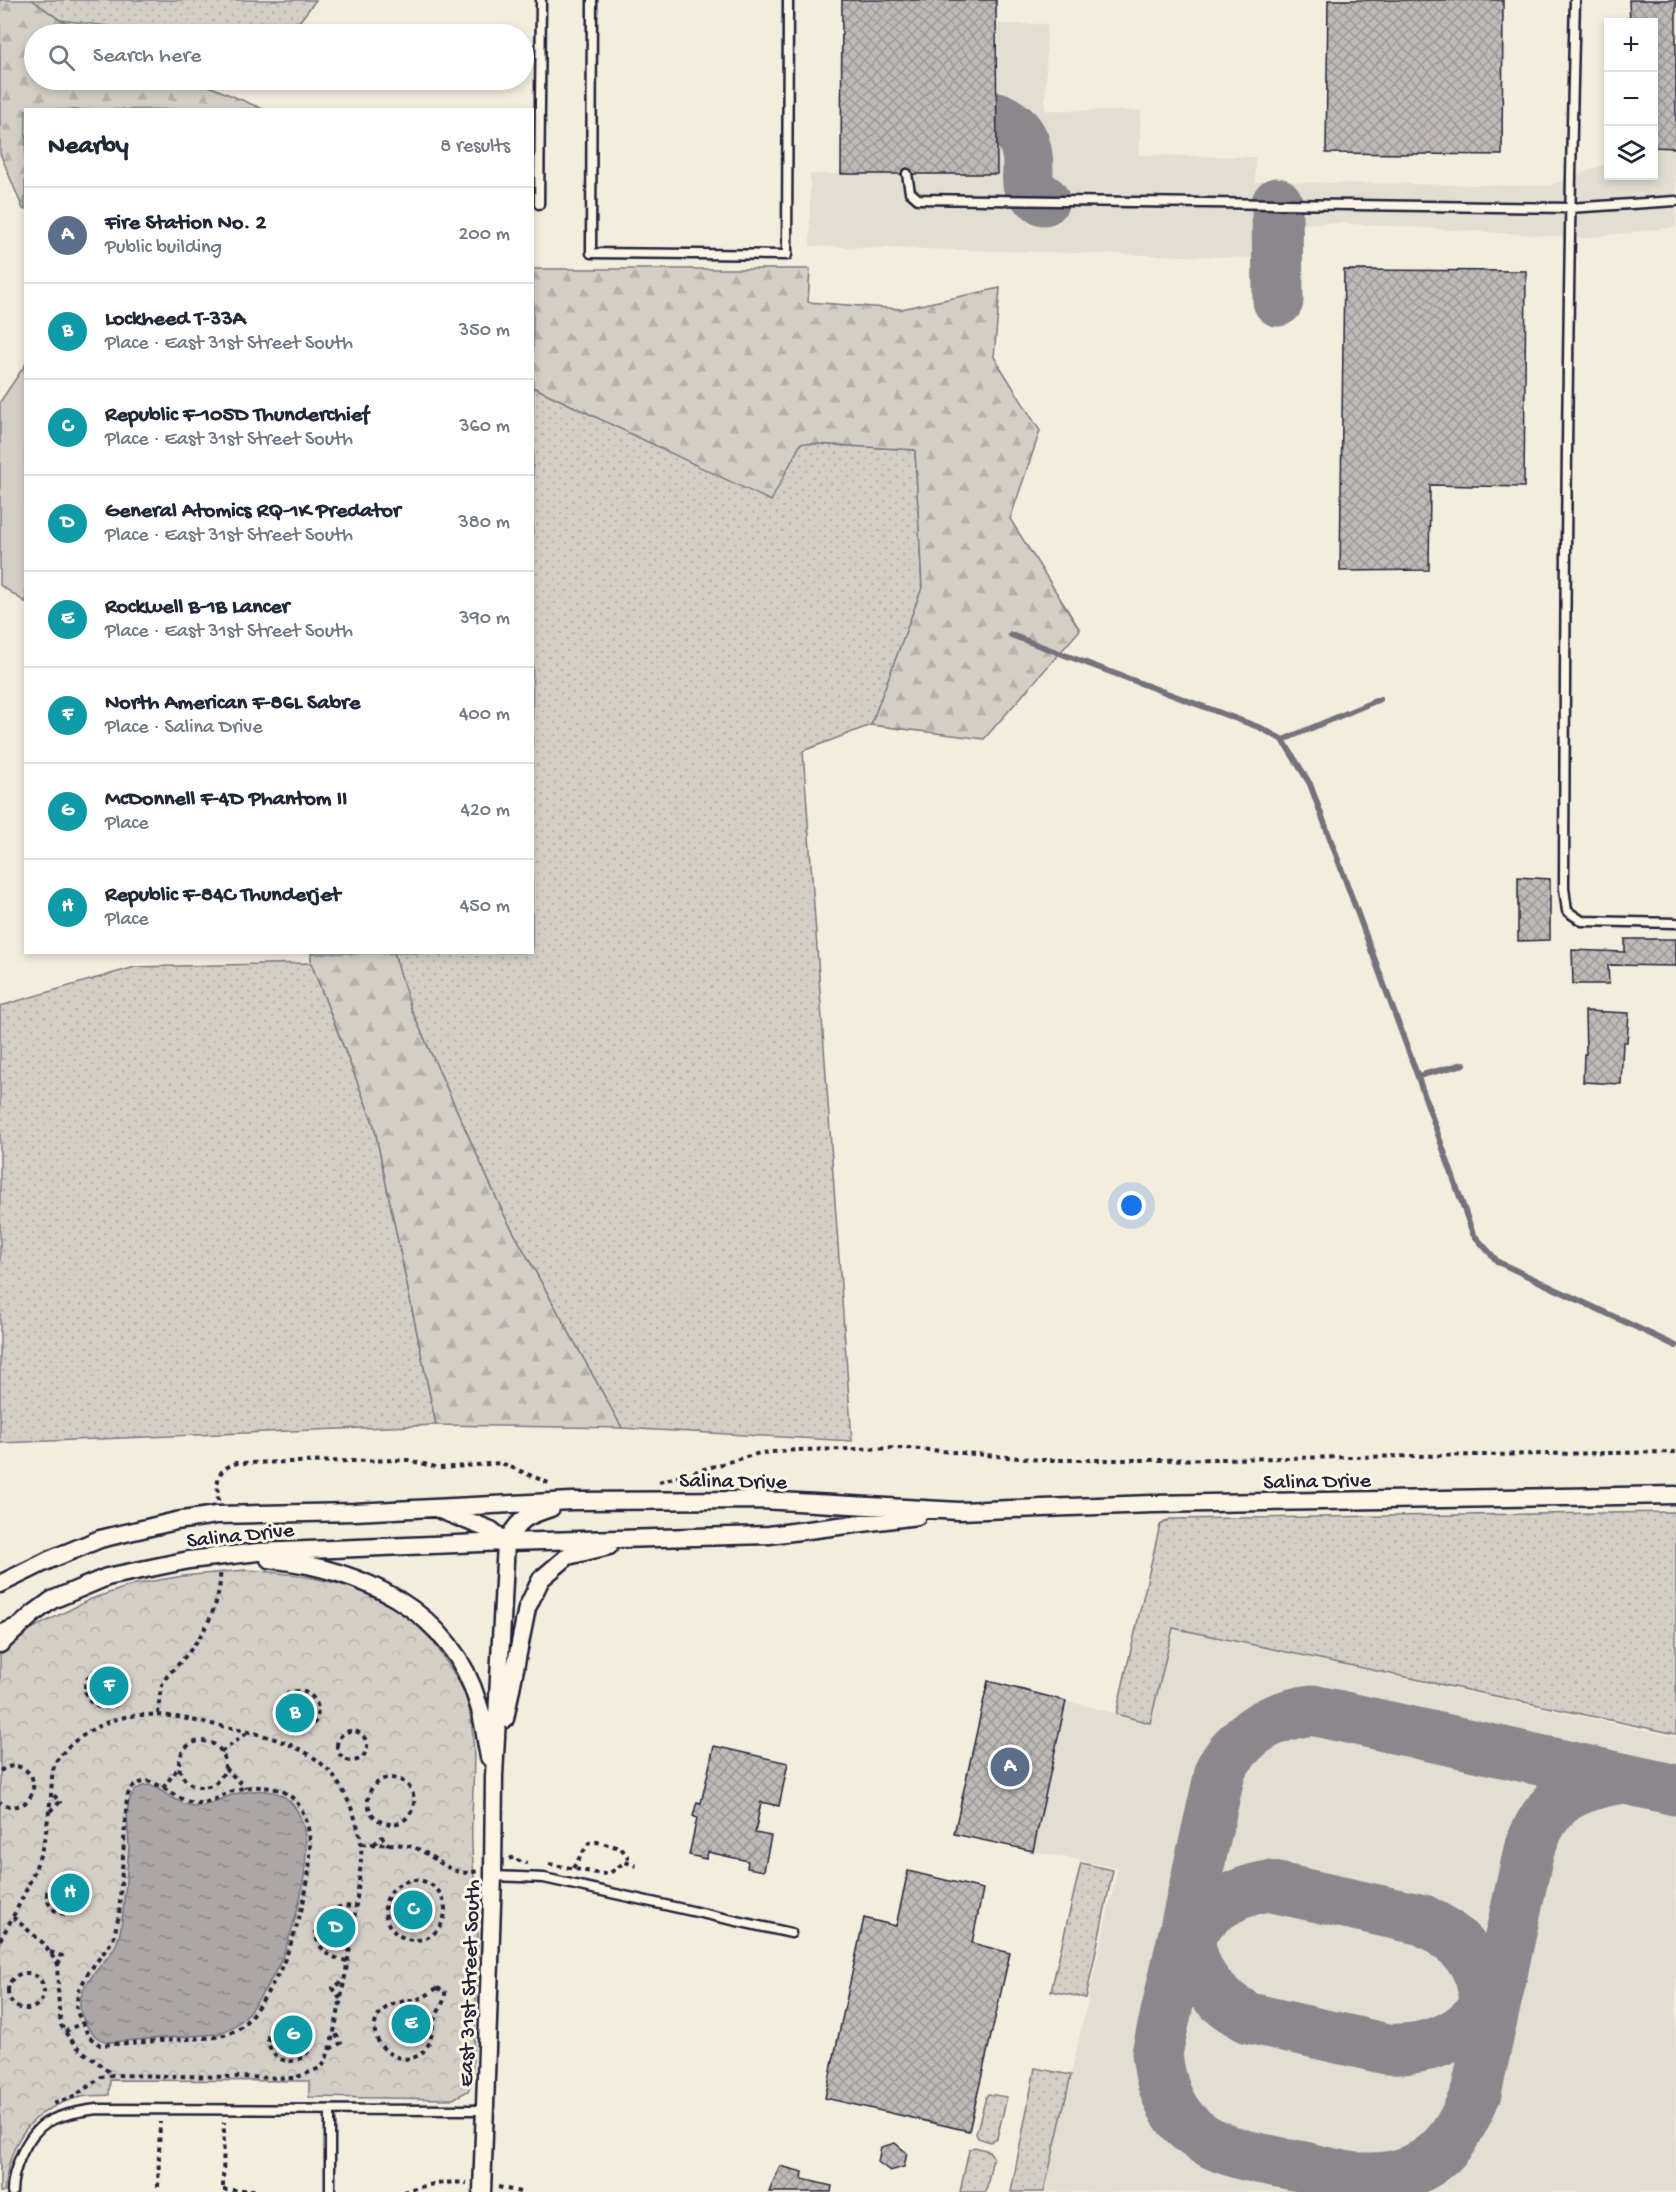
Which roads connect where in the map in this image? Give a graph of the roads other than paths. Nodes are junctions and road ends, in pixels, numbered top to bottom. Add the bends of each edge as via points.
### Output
1 (541, 0) edge
2 (592, 0) edge
3 (788, 0) edge
4 (1575, 0) edge
5 (907, 174) dead end
6 (1676, 201) edge
7 (539, 204) dead end
8 (1569, 208) junction
9 (1676, 923) edge
10 (1676, 1496) edge
11 (572, 1501) junction
12 (433, 1508) junction
13 (959, 1511) junction
14 (638, 1538) junction
15 (506, 1542) junction
16 (225, 1556) junction
17 (0, 1584) edge
18 (33, 1614) junction
19 (0, 1630) edge
20 (0, 1644) edge
21 (494, 1776) junction
22 (493, 1876) junction
23 (790, 1932) dead end
24 (330, 2110) junction
25 (485, 2110) junction
26 (482, 2189) edge
27 (12, 2192) edge
28 (330, 2192) edge

1 - 7 lane
2 - 3 lane via 591,253 787,255
4 - 8 lane
5 - 8 lane via 910,192 918,199
6 - 8 lane
8 - 9 lane via 1564,888 1567,911 1582,921
10 - 13 street, Salina Drive
11 - 12 street, Salina Drive
11 - 13 street, Salina Drive via 761,1500
11 - 15 street via 517,1524
12 - 15 street, Salina Drive via 491,1530
12 - 17 street, Salina Drive via 218,1515 176,1521 100,1539
13 - 14 street, Salina Drive via 769,1535
14 - 15 street, Salina Drive
14 - 21 street, Salina Drive via 568,1556 541,1579 527,1608
15 - 16 street, Salina Drive
15 - 21 street, East 31st Street South
16 - 18 street, Salina Drive via 107,1577 52,1600
16 - 21 street, East 31st Street South via 290,1562 343,1574 387,1592 412,1608 435,1628 465,1672 479,1703
18 - 19 lane
18 - 20 street, Salina Drive
21 - 22 street, East 31st Street South
22 - 23 lane via 544,1878
22 - 25 street, East 31st Street South
24 - 25 lane
24 - 27 lane via 76,2111 45,2123 26,2146 12,2178
24 - 28 lane
25 - 26 street, East 31st Street South

